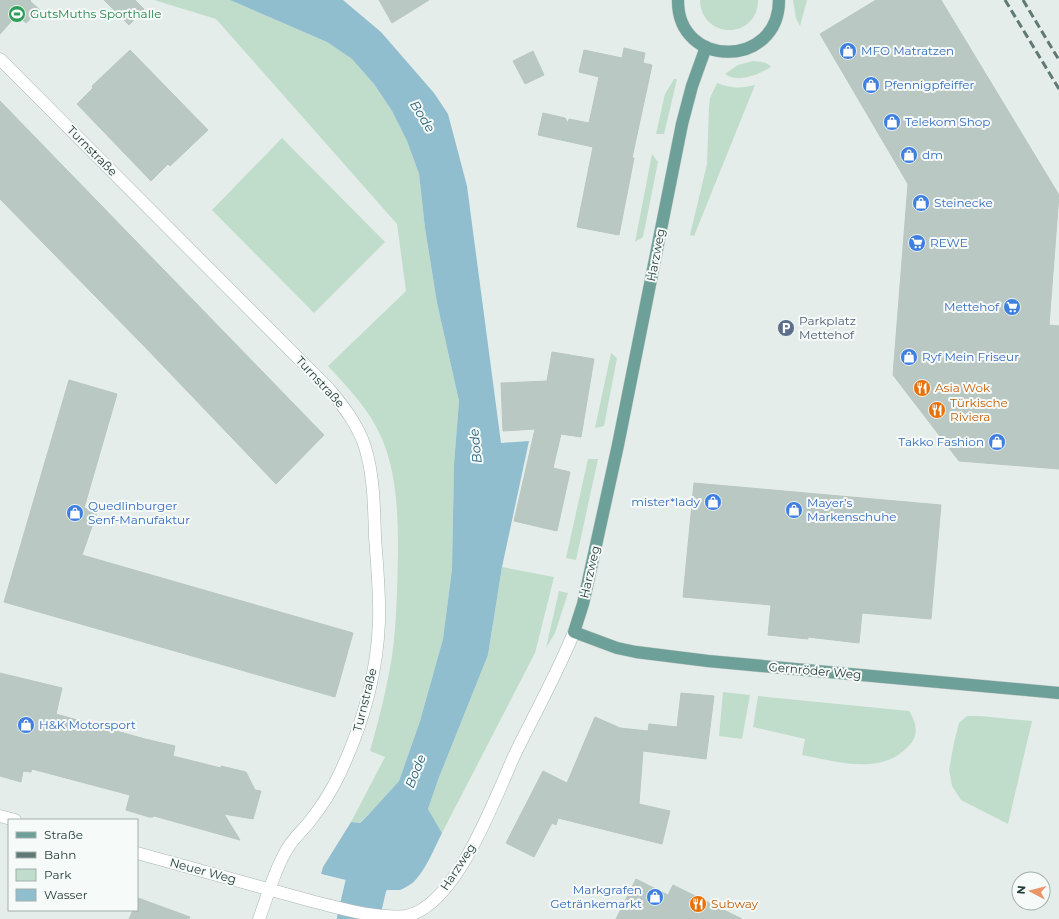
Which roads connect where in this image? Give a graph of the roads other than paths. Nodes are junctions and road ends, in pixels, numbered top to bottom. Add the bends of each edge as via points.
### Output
1 (678, 0) edge
2 (779, 0) edge
3 (706, 47) junction
4 (0, 59) edge
5 (574, 632) junction
6 (1059, 693) edge
7 (0, 816) edge
8 (11, 819) edge
9 (138, 853) edge
10 (269, 890) junction
11 (259, 919) edge

1 - 3 main road via 683,24 690,35
2 - 3 main road via 774,24 756,44 743,51 728,53
3 - 5 main road, Harzweg via 683,120 618,445 583,604
4 - 10 street, Turnstraße via 329,389 350,415 365,446 373,491 379,621 372,680 358,730 340,774 328,796 288,847
5 - 6 main road, Gernröder Weg via 617,648 636,652 708,661
5 - 10 street, Harzweg via 481,830 455,874 432,903 407,916 381,916
7 - 8 street
9 - 10 street, Neuer Weg
10 - 11 street, Turnstraße

